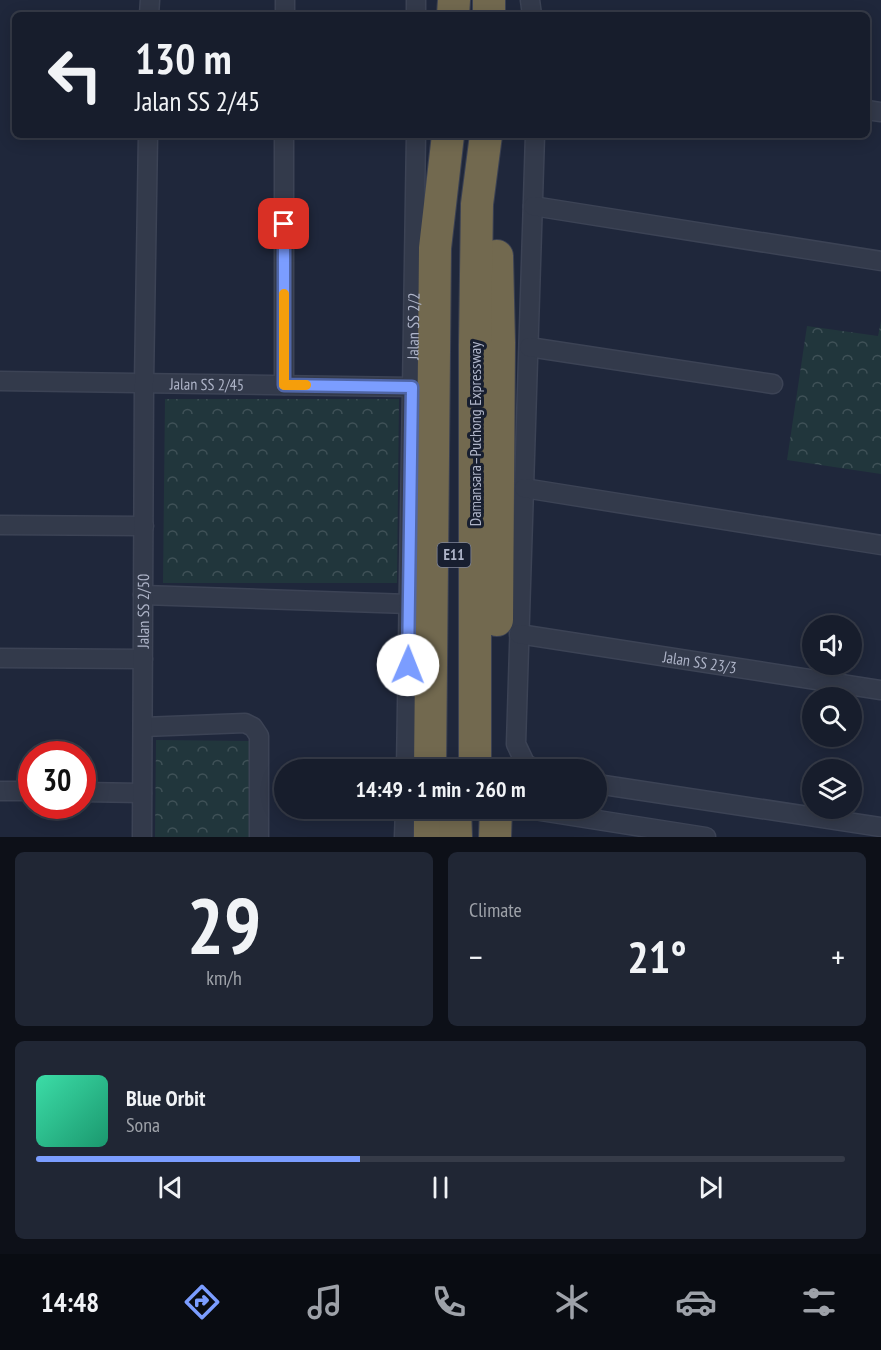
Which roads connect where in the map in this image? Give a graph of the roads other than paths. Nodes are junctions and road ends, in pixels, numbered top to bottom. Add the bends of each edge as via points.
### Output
1 (148, 138) edge
2 (284, 138) edge
3 (416, 138) edge
4 (449, 138) edge
5 (449, 138) edge
6 (488, 138) edge
7 (488, 138) edge
8 (536, 138) edge
9 (533, 206) junction
10 (881, 261) edge
11 (465, 342) junction
12 (529, 347) junction
13 (0, 381) edge
14 (144, 383) junction
15 (773, 384) dead end
16 (284, 385) junction
17 (412, 387) junction
18 (524, 488) junction
19 (0, 525) edge
20 (144, 526) junction
21 (881, 545) edge
22 (143, 595) junction
23 (409, 604) junction
24 (519, 634) junction
25 (0, 658) edge
26 (143, 659) junction
27 (881, 690) edge
28 (142, 727) junction
29 (406, 759) edge
30 (430, 759) edge
31 (455, 759) edge
32 (475, 759) edge
33 (497, 759) edge
34 (523, 759) edge
35 (607, 786) edge
36 (0, 791) edge
37 (18, 791) edge
38 (96, 792) edge
39 (142, 793) junction
40 (405, 819) edge
41 (430, 819) edge
42 (455, 819) edge
43 (474, 819) edge
44 (496, 819) edge
45 (591, 819) edge
46 (881, 827) edge
47 (142, 837) edge
48 (260, 837) edge
49 (404, 837) edge
50 (430, 837) edge
51 (456, 837) edge
52 (474, 837) edge
53 (495, 837) edge
54 (706, 837) edge

1 - 14 street, Jalan SS 2/50
2 - 16 street
3 - 17 street, Jalan SS 2/2
4 - 11 highway, Damansara–Puchong Expressway / E11
5 - 30 highway via 435,248
6 - 11 highway, Damansara–Puchong Expressway / E11 via 477,204
7 - 33 highway via 496,200 499,344
8 - 9 street
9 - 10 street
9 - 12 street
11 - 31 highway, Damansara–Puchong Expressway / E11 via 454,512
11 - 32 highway, Damansara–Puchong Expressway / E11
12 - 15 street
12 - 18 street
13 - 14 street, Jalan SS 2/45
14 - 16 street, Jalan SS 2/45
14 - 20 street, Jalan SS 2/50
16 - 17 street, Jalan SS 2/45
17 - 23 street, Jalan SS 2/2
18 - 21 street
18 - 24 street
19 - 20 street
20 - 22 street, Jalan SS 2/50
22 - 23 street
22 - 26 street, Jalan SS 2/50
23 - 29 street, Jalan SS 2/2
24 - 27 street, Jalan SS 23/3
24 - 34 street via 516,744
25 - 26 street
26 - 28 street, Jalan SS 2/50
28 - 39 street, Jalan SS 2/50
28 - 48 street via 245,723 253,727 259,736
35 - 46 street
36 - 37 street
38 - 39 street
39 - 47 street, Jalan SS 2/50
40 - 49 street
41 - 50 highway
42 - 51 highway
43 - 52 highway
44 - 53 highway
45 - 54 street

